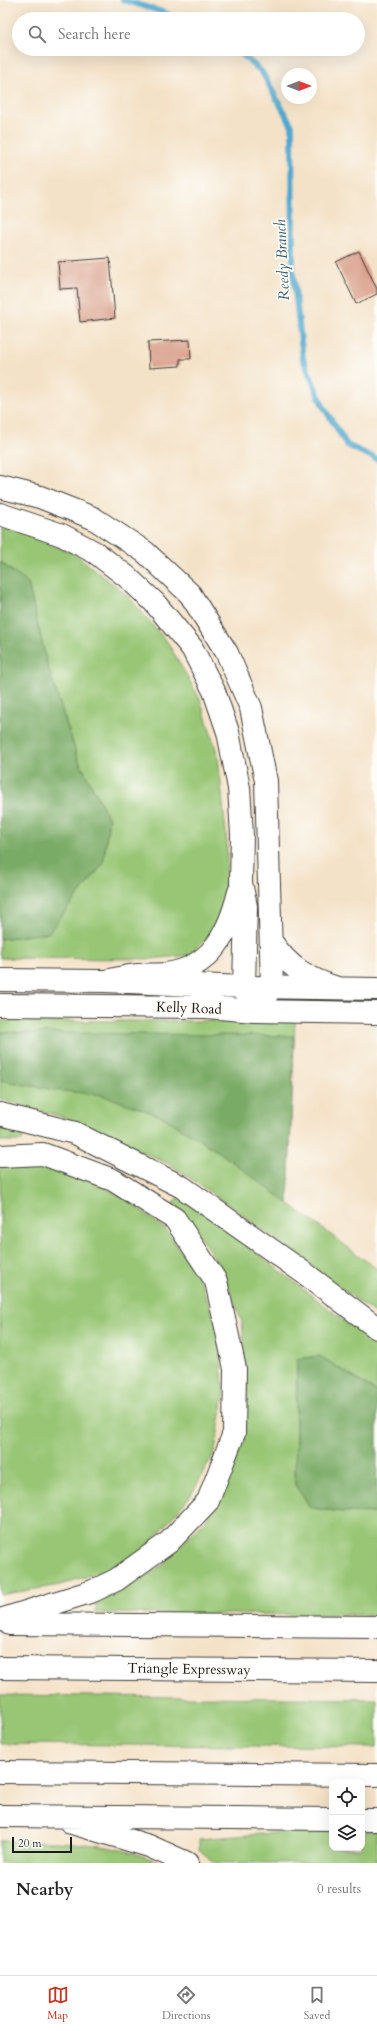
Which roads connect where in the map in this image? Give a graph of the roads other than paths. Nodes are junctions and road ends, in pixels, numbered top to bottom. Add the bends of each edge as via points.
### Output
1 (0, 487) edge
2 (0, 514) edge
3 (241, 883) junction
4 (271, 941) junction
5 (0, 980) edge
6 (105, 981) junction
7 (244, 987) junction
8 (272, 987) junction
9 (337, 988) junction
10 (377, 989) edge
11 (0, 1005) edge
12 (255, 1011) junction
13 (377, 1013) edge
14 (0, 1114) edge
15 (0, 1156) edge
16 (377, 1328) edge
17 (0, 1620) edge
18 (0, 1624) edge
19 (377, 1627) edge
20 (0, 1668) edge
21 (377, 1671) edge
22 (0, 1772) edge
23 (377, 1775) edge
24 (0, 1816) edge
25 (52, 1817) junction
26 (329, 1819) edge
27 (365, 1820) edge
28 (377, 1820) edge
29 (187, 1863) edge

1 - 4 main road via 40,497 93,518 145,552 190,594 227,653 251,708 266,781
2 - 3 main road via 62,535 96,554 126,576 154,602 192,648 214,691 228,732 239,788 242,835
3 - 6 main road via 234,912 224,935 208,956 183,970 167,974 138,975
3 - 7 main road via 246,906
4 - 8 main road
4 - 9 main road via 283,958 300,972 318,982
5 - 6 main road, Kelly Road
6 - 7 main road, Kelly Road
7 - 8 main road, Kelly Road
7 - 12 main road
8 - 9 main road, Kelly Road
8 - 12 main road
9 - 10 main road, Kelly Road
11 - 12 main road, Kelly Road via 206,1007
12 - 13 main road, Kelly Road
14 - 16 main road via 75,1133 182,1187
15 - 17 main road via 43,1154 113,1180 174,1220 216,1281 235,1369 234,1433 208,1501 169,1542 116,1580 93,1591
18 - 19 main road
20 - 21 main road, Triangle Expressway
22 - 23 main road
24 - 25 main road
25 - 26 main road
25 - 29 main road via 149,1846
27 - 28 main road

